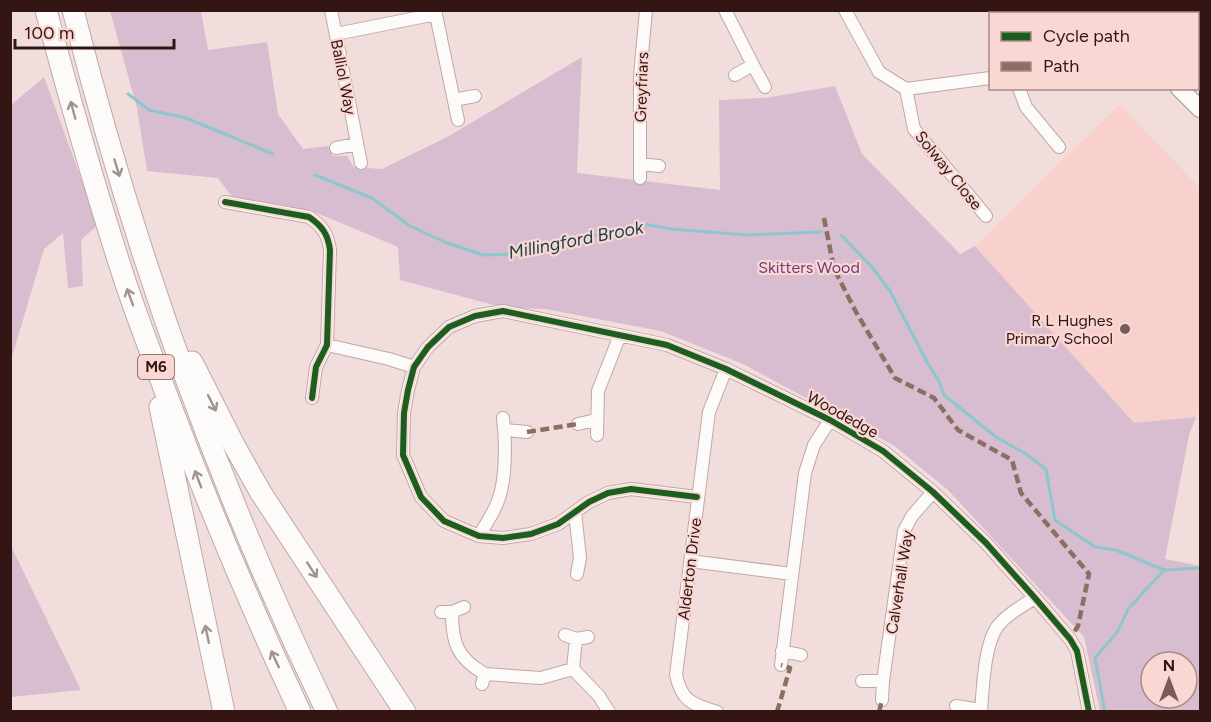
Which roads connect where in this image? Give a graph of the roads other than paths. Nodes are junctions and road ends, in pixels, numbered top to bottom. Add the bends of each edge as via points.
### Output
1 (46, 10) edge
2 (73, 10) edge
3 (331, 10) edge
4 (646, 10) edge
5 (725, 10) edge
6 (844, 10) edge
7 (435, 12) edge
8 (336, 34) junction
9 (753, 65) junction
10 (735, 75) dead end
11 (989, 78) edge
12 (765, 87) dead end
13 (906, 89) junction
14 (1020, 90) edge
15 (1181, 90) edge
16 (475, 96) dead end
17 (454, 100) junction
18 (1200, 109) edge
19 (458, 120) dead end
20 (357, 144) junction
21 (1059, 147) dead end
22 (336, 148) dead end
23 (361, 163) dead end
24 (640, 164) junction
25 (659, 166) dead end
26 (640, 178) dead end
27 (229, 206) dead end
28 (986, 216) dead end
29 (149, 275) junction
30 (620, 335) junction
31 (146, 338) junction
32 (327, 345) junction
33 (414, 367) junction
34 (726, 369) junction
35 (312, 398) dead end
36 (596, 420) junction
37 (830, 420) junction
38 (578, 424) dead end
39 (527, 432) dead end
40 (597, 435) dead end
41 (933, 492) junction
42 (697, 497) junction
43 (575, 512) junction
44 (479, 536) junction
45 (690, 561) junction
46 (577, 574) dead end
47 (792, 574) junction
48 (1035, 598) junction
49 (452, 610) dead end
50 (576, 637) dead end
51 (782, 651) junction
52 (801, 655) dead end
53 (781, 665) dead end
54 (573, 669) junction
55 (862, 681) dead end
56 (883, 681) junction
57 (882, 700) dead end
58 (957, 706) dead end
59 (224, 711) edge
60 (300, 711) edge
61 (327, 711) edge
62 (405, 711) edge
63 (609, 711) edge
64 (717, 711) edge
65 (981, 711) edge
66 (1089, 711) edge

31 -> 1 highway, M6 via 78,129
2 -> 29 highway, M6
3 - 8 street, Balliol Way
4 - 24 street, Greyfriars via 640,76
5 - 9 street
6 - 13 street via 879,72
7 - 8 street
7 - 17 street
8 - 20 street, Balliol Way
9 - 10 street
9 - 12 street
11 - 13 street
13 - 28 street, Solway Close via 914,129
14 - 21 street via 1026,106
15 - 18 street
16 - 17 street
17 - 19 street
20 - 22 street
20 - 23 street, Balliol Way
24 - 25 street
24 - 26 street, Greyfriars
27 - 32 street via 309,217 321,225 329,238 330,250
29 - 61 highway, M6 via 230,493
29 -> 62 highway, M6 via 261,493
30 - 33 street, Woodedge via 503,311 464,319 449,327
30 - 34 street, Woodedge via 667,345
30 - 36 street via 598,392
59 -> 31 highway, M6
60 -> 31 highway, M6 via 199,483
32 - 33 street
32 - 35 street via 316,367
33 - 44 street via 404,413 403,455 411,476 421,497 444,521
34 - 37 street, Woodedge
34 - 42 street, Alderton Drive via 709,412
36 - 38 street
36 - 40 street
37 - 41 street, Woodedge via 883,452
37 - 47 street via 814,445 805,473
39 - 44 street via 504,424 499,498
41 - 48 street, Woodedge
41 - 56 street, Calverhall Way via 904,531
42 - 43 street via 631,489 608,493
42 - 45 street, Alderton Drive
43 - 44 street via 558,524 531,534
43 - 46 street via 580,558
45 - 47 street
45 - 64 street, Alderton Drive via 676,675 680,693 696,706
47 - 51 street
48 - 65 street via 998,627 989,645
48 - 66 street, Woodedge via 1077,651
49 - 54 street via 452,633 461,657 484,679 541,678
50 - 54 street
51 - 52 street
51 - 53 street
54 - 63 street
55 - 56 street
56 - 57 street, Calverhall Way
58 - 65 street

